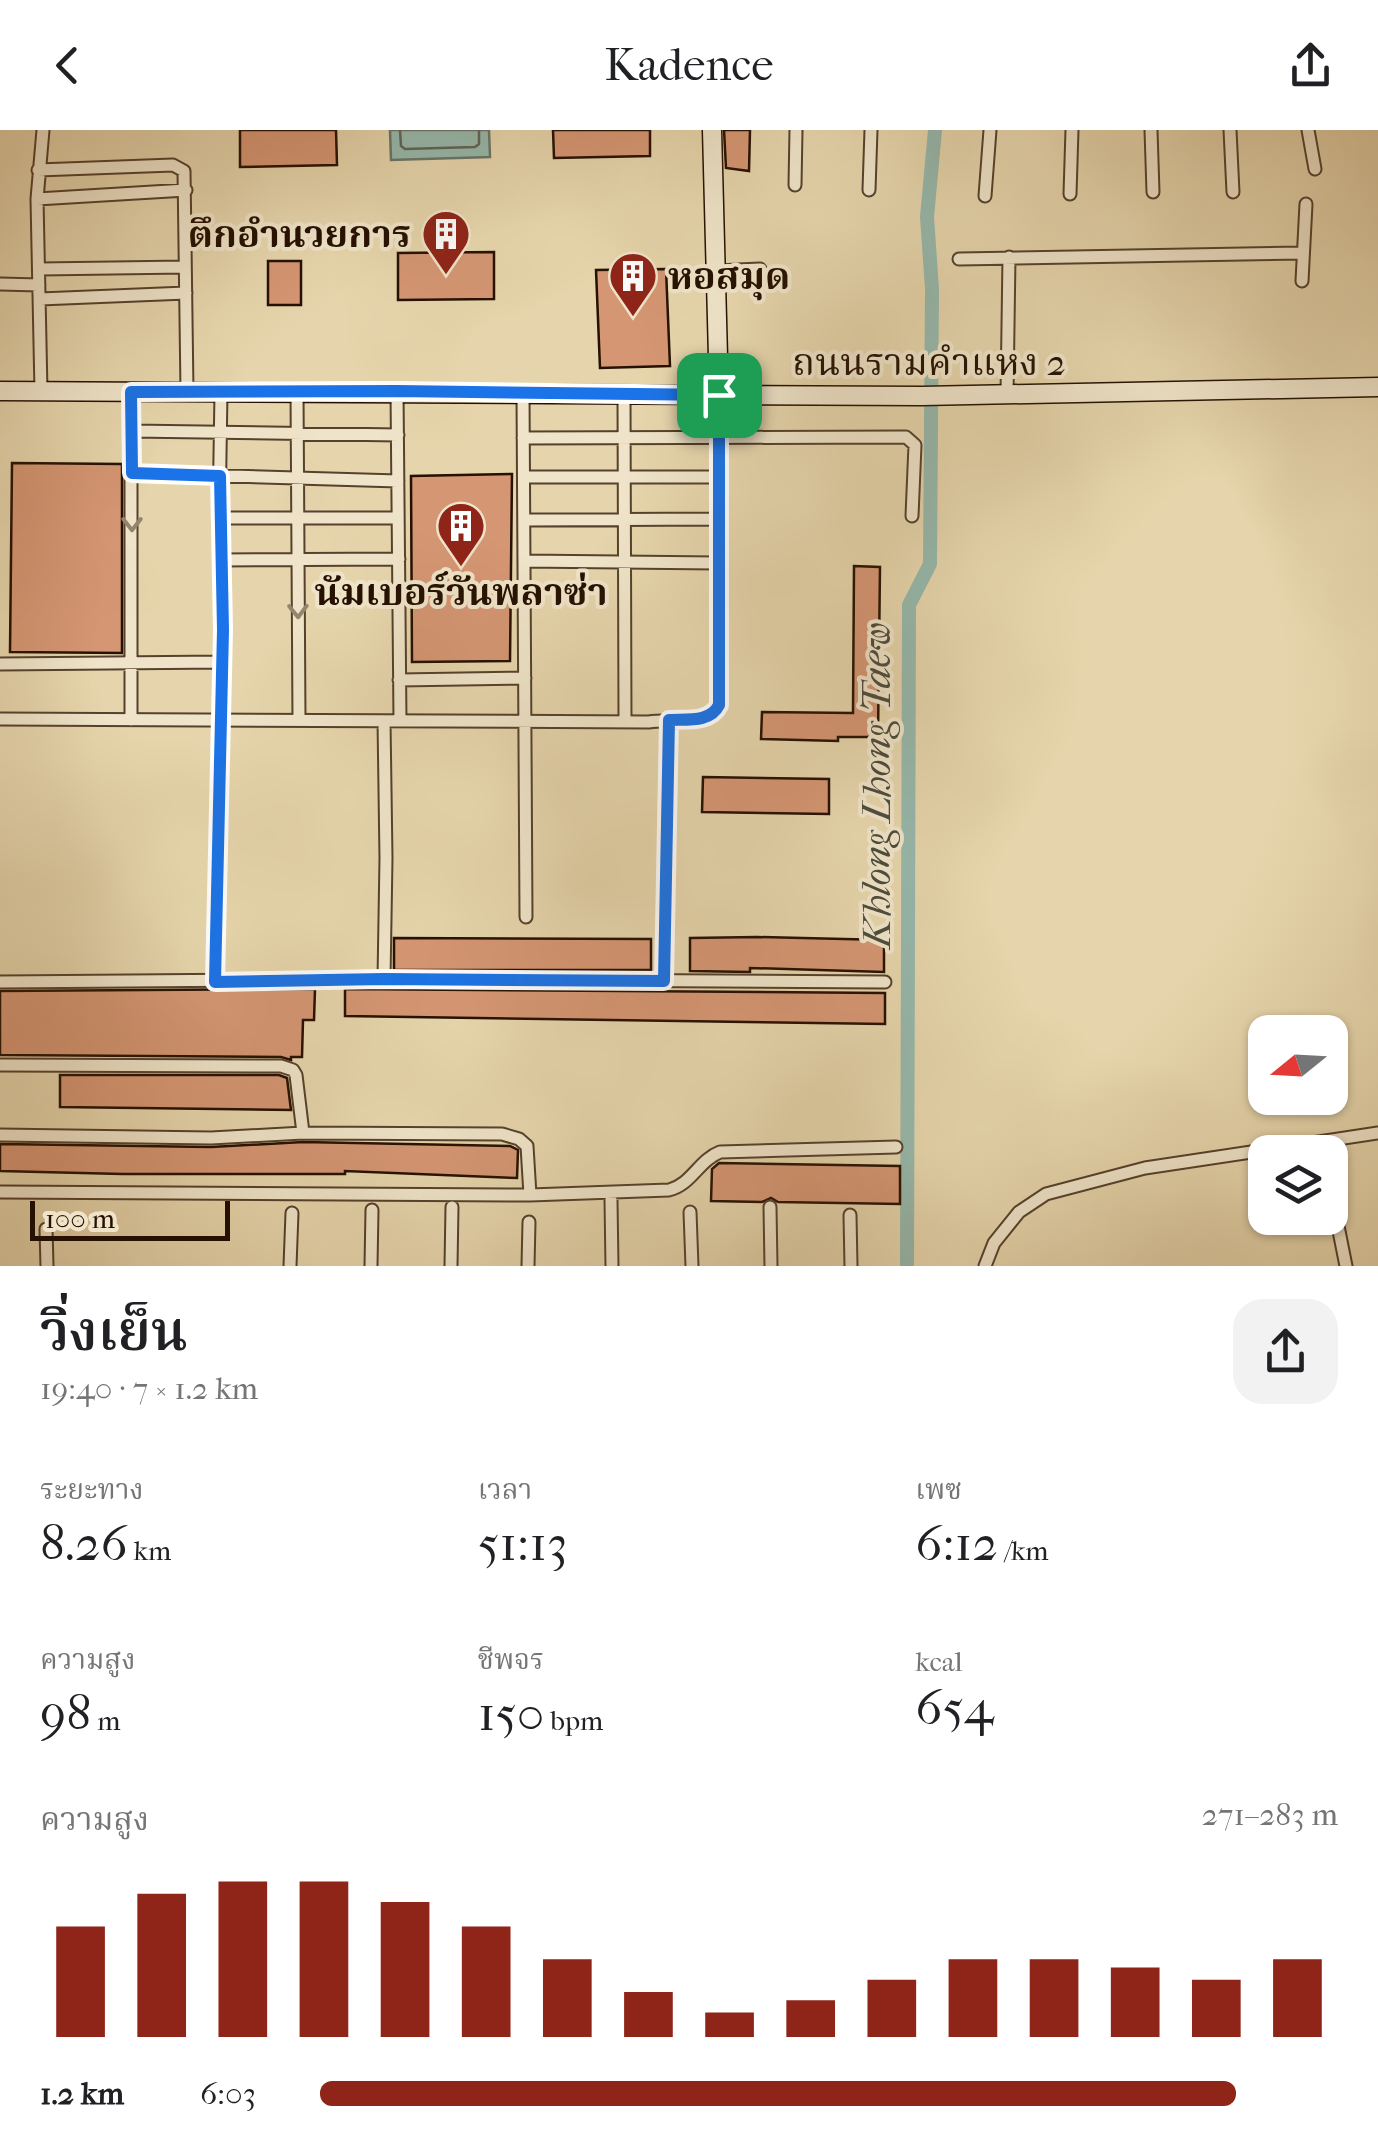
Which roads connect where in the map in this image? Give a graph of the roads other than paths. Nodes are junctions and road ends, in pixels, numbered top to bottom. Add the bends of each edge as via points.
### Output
1 (43, 130) edge
2 (712, 130) edge
3 (796, 130) edge
4 (871, 130) edge
5 (990, 130) edge
6 (1072, 130) edge
7 (1151, 130) edge
8 (1230, 130) edge
9 (1308, 130) edge
10 (1315, 169) dead end
11 (38, 170) junction
12 (794, 185) dead end
13 (186, 190) junction
14 (869, 190) dead end
15 (1152, 192) dead end
16 (1233, 192) dead end
17 (1070, 194) dead end
18 (985, 196) dead end
19 (36, 198) junction
20 (1306, 204) dead end
21 (1302, 253) junction
22 (1009, 256) junction
23 (959, 259) dead end
24 (184, 267) junction
25 (40, 268) junction
26 (716, 270) junction
27 (760, 270) dead end
28 (1302, 281) dead end
29 (0, 284) edge
30 (40, 292) junction
31 (186, 293) junction
32 (1378, 387) edge
33 (0, 391) edge
34 (42, 391) junction
35 (397, 391) junction
36 (131, 392) junction
37 (188, 392) junction
38 (221, 392) junction
39 (297, 392) junction
40 (522, 393) junction
41 (624, 395) junction
42 (719, 395) junction
43 (1007, 395) junction
44 (132, 431) junction
45 (221, 434) junction
46 (297, 435) junction
47 (398, 435) junction
48 (719, 436) junction
49 (622, 437) junction
50 (524, 438) junction
51 (132, 473) junction
52 (220, 476) junction
53 (524, 477) junction
54 (717, 477) junction
55 (297, 478) junction
56 (624, 478) junction
57 (398, 480) junction
58 (912, 516) dead end
59 (297, 517) junction
60 (219, 518) junction
61 (398, 518) junction
62 (624, 518) junction
63 (716, 519) junction
64 (525, 520) junction
65 (296, 558) junction
66 (399, 559) junction
67 (220, 560) junction
68 (524, 560) junction
69 (625, 562) junction
70 (718, 564) junction
71 (222, 662) junction
72 (131, 663) junction
73 (0, 664) edge
74 (524, 678) junction
75 (399, 680) junction
76 (0, 719) edge
77 (131, 720) junction
78 (220, 720) junction
79 (299, 720) junction
80 (669, 720) junction
81 (384, 721) junction
82 (400, 721) junction
83 (524, 721) junction
84 (625, 722) junction
85 (526, 917) dead end
86 (384, 979) junction
87 (664, 981) junction
88 (0, 982) edge
89 (215, 982) junction
90 (885, 982) dead end
91 (0, 1066) edge
92 (304, 1133) junction
93 (1378, 1133) edge
94 (0, 1135) edge
95 (1348, 1141) edge
96 (896, 1147) dead end
97 (1248, 1156) edge
98 (0, 1192) edge
99 (530, 1194) junction
100 (611, 1200) dead end
101 (452, 1207) dead end
102 (770, 1207) dead end
103 (372, 1210) dead end
104 (690, 1212) dead end
105 (292, 1213) dead end
106 (850, 1215) dead end
107 (530, 1222) dead end
108 (46, 1229) dead end
109 (1340, 1235) edge
110 (47, 1266) edge
111 (290, 1266) edge
112 (371, 1266) edge
113 (451, 1266) edge
114 (528, 1266) edge
115 (612, 1266) edge
116 (692, 1266) edge
117 (772, 1266) edge
118 (852, 1266) edge
119 (985, 1266) edge
120 (1346, 1266) edge

1 - 11 street
2 - 26 main road
3 - 12 street
4 - 14 street
5 - 18 street
6 - 17 street
7 - 15 street
8 - 16 street
9 - 10 street
11 - 13 street via 173,165 184,171
11 - 19 street
13 - 19 street
13 - 24 street
19 - 25 street
20 - 21 street
21 - 22 street
21 - 28 street
22 - 23 street
22 - 43 street
24 - 25 street
24 - 31 street
25 - 30 street
26 - 27 street
26 - 42 main road
29 - 30 street
30 - 31 street
30 - 34 street
31 - 37 street
32 - 43 main road, ถนนรามคำแหง 2
33 - 34 main road, ถนนรามคำแหง 2
34 - 36 main road, ถนนรามคำแหง 2
35 - 39 main road, ถนนรามคำแหง 2
35 - 40 main road, ถนนรามคำแหง 2
35 - 47 street
36 - 37 main road, ถนนรามคำแหง 2
36 - 44 street
37 - 38 main road, ถนนรามคำแหง 2
38 - 39 main road, ถนนรามคำแหง 2
38 - 45 street
39 - 46 street
40 - 41 main road, ถนนรามคำแหง 2
40 - 50 street
41 - 42 main road, ถนนรามคำแหง 2
41 - 49 street
42 - 43 main road, ถนนรามคำแหง 2
42 - 48 street
44 - 45 street
44 - 51 street
45 - 46 street
45 - 52 street
46 - 47 street
46 - 55 street
47 - 57 street
48 - 49 street
48 - 54 street
48 - 58 street via 906,437 915,445
49 - 50 street
49 - 56 street
50 - 53 street
51 - 52 street
51 -> 72 street
52 - 55 street
52 - 60 street
53 - 56 street
53 - 64 street
54 - 56 street
54 - 63 street
55 - 57 street
55 - 59 street
56 - 62 street
57 - 61 street
59 - 60 street
59 - 61 street
59 - 65 street
60 - 67 street
61 - 66 street
62 - 63 street
62 - 64 street
62 - 69 street
63 - 70 street
64 - 68 street
65 - 66 street
65 - 67 street
65 -> 79 street
66 - 75 street
67 - 71 street
68 - 69 street
68 - 74 street
69 - 70 street
69 - 84 street
70 - 80 street via 719,705 706,718
71 - 72 street
71 - 78 street
72 - 73 street
72 - 77 street
74 - 75 street
74 - 83 street
75 - 82 street
76 - 77 street
77 - 78 street
78 - 79 street
78 - 89 street
79 - 81 street
80 - 84 street
80 - 87 street
81 - 82 street
81 - 86 street
82 - 83 street
83 - 84 street
83 - 85 street
86 - 87 street
86 - 89 street
87 - 90 street
88 - 89 street
91 - 92 street via 281,1066 296,1075
92 - 94 street
92 - 99 street via 502,1134 526,1146
93 - 95 street
96 - 99 street via 720,1152 675,1190
97 - 119 street via 1145,1168 1046,1194 1019,1212 994,1242
98 - 99 street
100 - 115 street
101 - 113 street
102 - 117 street
103 - 112 street
104 - 116 street
105 - 111 street
106 - 118 street
107 - 114 street
108 - 110 street
109 - 120 street

